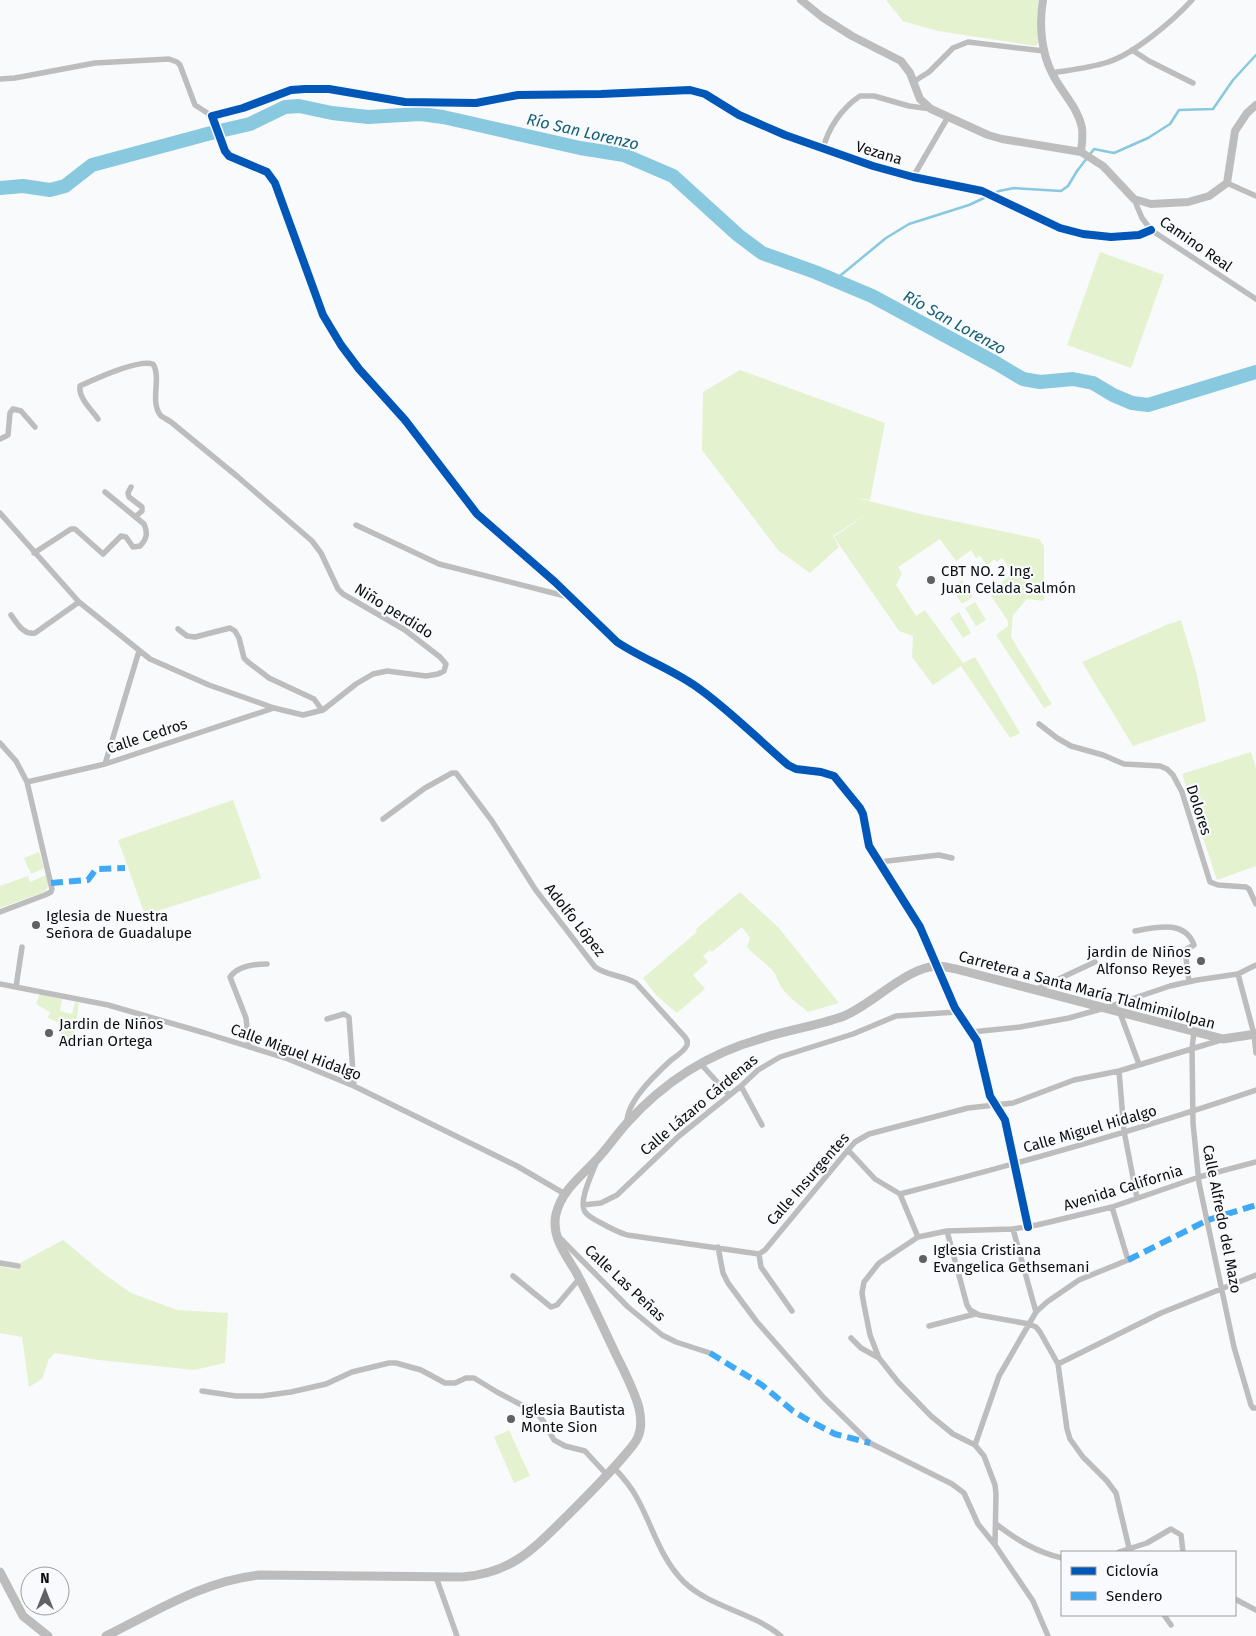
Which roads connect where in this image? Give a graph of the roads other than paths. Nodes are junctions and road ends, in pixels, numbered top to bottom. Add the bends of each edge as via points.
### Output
1 (801, 0) edge
2 (1043, 0) edge
3 (1192, 0) edge
4 (1132, 50) junction
5 (1044, 51) junction
6 (1051, 73) junction
7 (0, 79) edge
8 (913, 82) junction
9 (1193, 83) dead end
10 (1256, 105) edge
11 (931, 108) junction
12 (212, 116) junction
13 (948, 117) junction
14 (823, 149) junction
15 (1083, 153) junction
16 (912, 177) junction
17 (1226, 183) junction
18 (1256, 196) edge
19 (1134, 199) junction
20 (1151, 230) junction
21 (1256, 299) edge
22 (98, 419) dead end
23 (35, 427) dead end
24 (0, 439) edge
25 (131, 487) dead end
26 (105, 492) dead end
27 (0, 513) edge
28 (136, 517) junction
29 (356, 525) dead end
30 (34, 553) junction
31 (572, 598) junction
32 (79, 602) junction
33 (11, 615) dead end
34 (178, 629) dead end
35 (139, 651) junction
36 (274, 708) junction
37 (322, 710) junction
38 (1039, 724) dead end
39 (0, 743) edge
40 (105, 764) junction
41 (27, 782) junction
42 (383, 818) dead end
43 (952, 858) dead end
44 (879, 862) junction
45 (1256, 904) edge
46 (0, 912) edge
47 (1135, 931) dead end
48 (22, 947) dead end
49 (1095, 962) dead end
50 (267, 964) dead end
51 (1256, 965) edge
52 (937, 966) junction
53 (1238, 974) junction
54 (1190, 982) junction
55 (0, 984) edge
56 (16, 987) junction
57 (1035, 990) junction
58 (1105, 1008) junction
59 (957, 1012) junction
60 (1120, 1013) junction
61 (328, 1019) dead end
62 (972, 1032) junction
63 (1194, 1032) junction
64 (1255, 1034) edge
65 (1223, 1039) junction
66 (249, 1046) junction
67 (1192, 1048) junction
68 (1256, 1053) edge
69 (700, 1063) junction
70 (1139, 1064) junction
71 (1119, 1072) junction
72 (354, 1086) junction
73 (741, 1086) junction
74 (1256, 1090) edge
75 (729, 1095) junction
76 (996, 1105) junction
77 (1194, 1111) junction
78 (627, 1124) junction
79 (762, 1125) dead end
80 (1124, 1131) junction
81 (848, 1150) junction
82 (597, 1160) junction
83 (1256, 1162) edge
84 (1014, 1164) junction
85 (1199, 1177) junction
86 (565, 1194) junction
87 (900, 1194) junction
88 (1137, 1198) junction
89 (582, 1205) junction
90 (1112, 1207) junction
91 (1028, 1227) junction
92 (1013, 1230) junction
93 (947, 1231) junction
94 (556, 1234) junction
95 (918, 1237) junction
96 (718, 1247) junction
97 (759, 1254) junction
98 (0, 1263) edge
99 (18, 1266) dead end
100 (1256, 1275) edge
101 (513, 1276) dead end
102 (579, 1279) junction
103 (1222, 1288) junction
104 (792, 1311) dead end
105 (1036, 1312) junction
106 (975, 1314) junction
107 (1029, 1324) junction
108 (929, 1326) dead end
109 (851, 1338) dead end
110 (710, 1353) dead end
111 (879, 1358) junction
112 (1058, 1364) junction
113 (202, 1391) dead end
114 (1254, 1408) edge
115 (975, 1445) junction
116 (614, 1468) junction
117 (607, 1475) junction
118 (996, 1524) junction
119 (995, 1545) junction
120 (1129, 1551) edge
121 (1183, 1551) edge
122 (1061, 1558) edge
123 (0, 1572) edge
124 (436, 1577) junction
125 (1236, 1600) edge
126 (1256, 1610) edge
127 (1165, 1616) edge
128 (1171, 1625) dead end
129 (48, 1636) edge
130 (106, 1636) edge
131 (457, 1636) edge
132 (781, 1636) edge
133 (1048, 1636) edge

1 - 8 street via 852,36 902,60
2 - 5 street
3 - 4 street
4 - 6 street via 1100,65
4 - 9 street
5 - 6 street
5 - 8 street via 968,42 953,48 929,72
6 - 15 street via 1079,119
7 - 12 street via 95,63 169,59 180,65 195,105
8 - 11 street via 920,99
10 - 17 street via 1235,131
11 - 13 street
11 - 14 street via 860,96 828,131
12 - 14 street, Vezana via 305,88 405,102 476,103 518,95 685,90 698,91 739,115
12 - 31 street via 229,156 267,172 275,183 323,315 341,345 405,420 477,514
13 - 15 street via 1002,139
13 - 16 street
14 - 16 street, Vezana
15 - 19 street via 1096,161
16 - 20 street, Vezana via 982,191 1054,226 1083,234 1118,237
17 - 18 street
17 - 19 street via 1209,196 1188,202 1151,204
19 - 20 street, Camino Real
20 - 21 street, Camino Real
22 - 37 street, Niño perdido via 79,392 80,386 124,368 145,362 153,364 158,411 162,416 312,542 343,594 405,630 444,661 446,668 438,674 426,676 387,671 373,674
23 - 24 street via 21,411 14,409 10,413 8,435
25 - 28 street via 129,497 142,507
26 - 28 street
27 - 30 street
28 - 30 street via 147,531 137,547 121,536 103,554 71,529
29 - 31 street via 440,564
30 - 32 street
31 - 44 street via 618,642 701,690 788,765 834,776 860,808 869,846
32 - 33 street via 30,634
32 - 35 street
34 - 37 street via 187,636 195,637 230,628 239,638 248,662 269,678 314,699
35 - 36 street via 208,685
35 - 40 street
36 - 37 street, Niño perdido via 303,716
36 - 40 street, Calle Cedros
38 - 45 street, Dolores via 1070,746 1124,764 1167,769 1182,792 1210,882 1246,887
39 - 41 street via 16,761
40 - 41 street, Calle Cedros
41 - 46 street via 52,889 45,895
42 - 78 street, Adolfo López via 426,788 456,773 492,821 535,889 595,967 636,983 685,1038 687,1045 683,1050 637,1097 628,1114
43 - 44 street via 939,855
44 - 52 street via 920,927
47 - 54 street via 1166,927 1187,932 1194,945 1184,954
48 - 56 street
49 - 57 street
50 - 66 street via 248,966 230,977 248,1025
51 - 53 street
52 - 57 main road, Carretera a Santa María Tlalmimilolpan
52 - 59 street
52 - 69 main road, Carretera a Santa María Tlalmimilolpan via 914,972 845,1015 737,1046
53 - 54 street
53 - 64 street
54 - 58 street
55 - 56 street, Calle Miguel Hidalgo
56 - 66 street, Calle Miguel Hidalgo via 108,1005
57 - 58 main road, Carretera a Santa María Tlalmimilolpan
58 - 60 main road, Carretera a Santa María Tlalmimilolpan
58 - 62 street via 1048,1022
59 - 62 street
59 - 73 street, Calle Lázaro Cárdenas via 896,1016 852,1034 788,1053 758,1070
60 - 63 main road, Carretera a Santa María Tlalmimilolpan
60 - 70 street
61 - 72 street via 344,1014 349,1017
62 - 76 street via 980,1049 990,1096
63 - 65 main road, Carretera a Santa María Tlalmimilolpan
63 - 67 street, Calle Alfredo del Mazo
64 - 65 main road, Calle Insurgentes
64 - 68 street
65 - 67 street, Calle Insurgentes
66 - 72 street, Calle Miguel Hidalgo
67 - 70 street, Calle Insurgentes
67 - 77 street, Calle Alfredo del Mazo
69 - 75 street
69 - 78 main road, Carretera a Santa María Tlalmimilolpan via 667,1085
70 - 71 street, Calle Insurgentes
71 - 76 street, Calle Insurgentes via 1074,1080
71 - 80 street
72 - 86 street, Calle Miguel Hidalgo via 517,1166
73 - 75 street, Calle Lázaro Cárdenas
73 - 79 street
74 - 77 street, Calle Miguel Hidalgo
75 - 89 street, Calle Lázaro Cárdenas via 679,1136 617,1195 601,1204
76 - 81 street, Calle Insurgentes via 968,1108 880,1130 862,1137
76 - 84 street via 1005,1120
77 - 80 street, Calle Miguel Hidalgo
77 - 85 street, Calle Alfredo del Mazo
78 - 82 main road, Carretera a Santa María Tlalmimilolpan
80 - 84 street, Calle Miguel Hidalgo
80 - 88 street
81 - 87 street via 875,1179
81 - 97 street, Calle Insurgentes
82 - 86 main road, Carretera a Santa María Tlalmimilolpan
82 - 89 street
83 - 85 street, Avenida California
84 - 87 street, Calle Miguel Hidalgo
84 - 91 street
85 - 88 street, Avenida California
85 - 103 street, Calle Alfredo del Mazo
86 - 94 main road, Carretera a Santa María Tlalmimilolpan via 556,1214
87 - 95 street
88 - 90 street, Avenida California
89 - 96 street via 592,1219 627,1235
90 - 91 street, Avenida California
90 - 105 street via 1128,1260 1079,1280
91 - 92 street, Avenida California
92 - 93 street, Avenida California
92 - 105 street
93 - 95 street, Avenida California
93 - 106 street via 967,1305
94 - 102 main road, Carretera a Santa María Tlalmimilolpan
94 - 110 street, Calle Las Peñas via 621,1300 662,1335
95 - 111 street, Avenida California via 879,1263 862,1287 870,1335
96 - 97 street
96 - 119 street via 725,1278 757,1322 824,1398 870,1443 964,1493 978,1524
97 - 104 street via 761,1267
98 - 99 street
100 - 103 street
101 - 102 street via 551,1307
102 - 116 main road, Carretera a Santa María Tlalmimilolpan via 634,1392 640,1417 636,1441
103 - 112 street
103 - 114 street, Calle Alfredo del Mazo via 1239,1367
105 - 107 street
106 - 107 street
106 - 108 street
107 - 112 street via 1040,1332
107 - 115 street via 999,1376
109 - 111 street
111 - 115 street, Avenida California via 931,1416 953,1434
112 - 120 street via 1070,1439 1116,1493
113 - 117 street via 236,1396 291,1392 389,1363 421,1370 445,1383 474,1378 538,1413 554,1440 585,1451
115 - 118 street via 984,1456 995,1485
116 - 117 main road, Carretera a Santa María Tlalmimilolpan
116 - 132 street via 632,1490 659,1547 680,1577 696,1591 762,1622
117 - 124 main road, Carretera a Santa María Tlalmimilolpan via 533,1548 508,1566 479,1576
118 - 119 street
118 - 122 street via 1034,1550
119 - 133 street via 1033,1601
120 - 121 street via 1171,1529 1181,1535
123 - 129 main road via 24,1616
124 - 130 main road, Carretera a Santa María Tlalmimilolpan via 246,1576 202,1589
124 - 131 street
125 - 126 street
127 - 128 street

